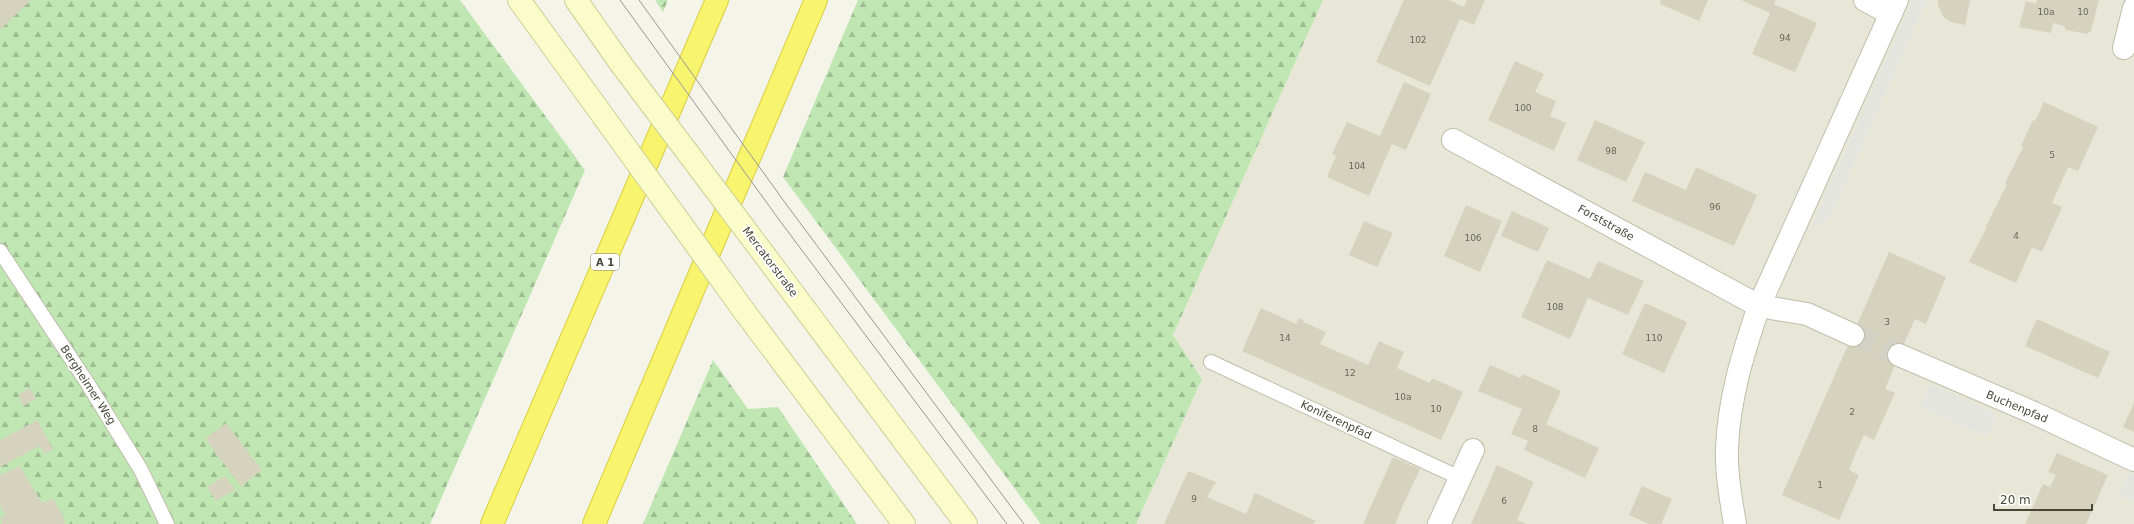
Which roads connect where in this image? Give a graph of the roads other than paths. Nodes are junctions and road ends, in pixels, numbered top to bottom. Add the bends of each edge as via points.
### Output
1 (519, 0) edge
2 (576, 0) edge
3 (717, 0) edge
4 (816, 0) edge
5 (1865, 0) edge
6 (1894, 7) edge
7 (2134, 8) edge
8 (2124, 48) dead end
9 (1453, 140) dead end
10 (0, 251) edge
11 (1759, 306) junction
12 (1853, 335) tunnel mouth
13 (1899, 355) tunnel mouth
14 (1212, 362) dead end
15 (1473, 450) dead end
16 (2134, 460) edge
17 (1460, 478) junction
18 (167, 524) edge
19 (492, 524) edge
20 (594, 524) edge
21 (904, 524) edge
22 (966, 524) edge
23 (1439, 524) edge
24 (1735, 524) edge

1 - 21 main road, bridge via 744,311
2 - 22 main road, Mercatorstraße, bridge via 621,64
3 - 19 highway, A 1
4 - 20 highway
5 - 6 street
6 - 11 street
7 - 8 street
9 - 11 street, Forststraße
10 - 18 lane, Bergheimer Weg via 141,470
11 - 12 street via 1807,314
11 - 24 street via 1738,371 1729,423 1727,450
13 - 16 street, Buchenpfad via 2034,413
14 - 17 lane, Koniferenpfad
15 - 17 street
17 - 23 street

